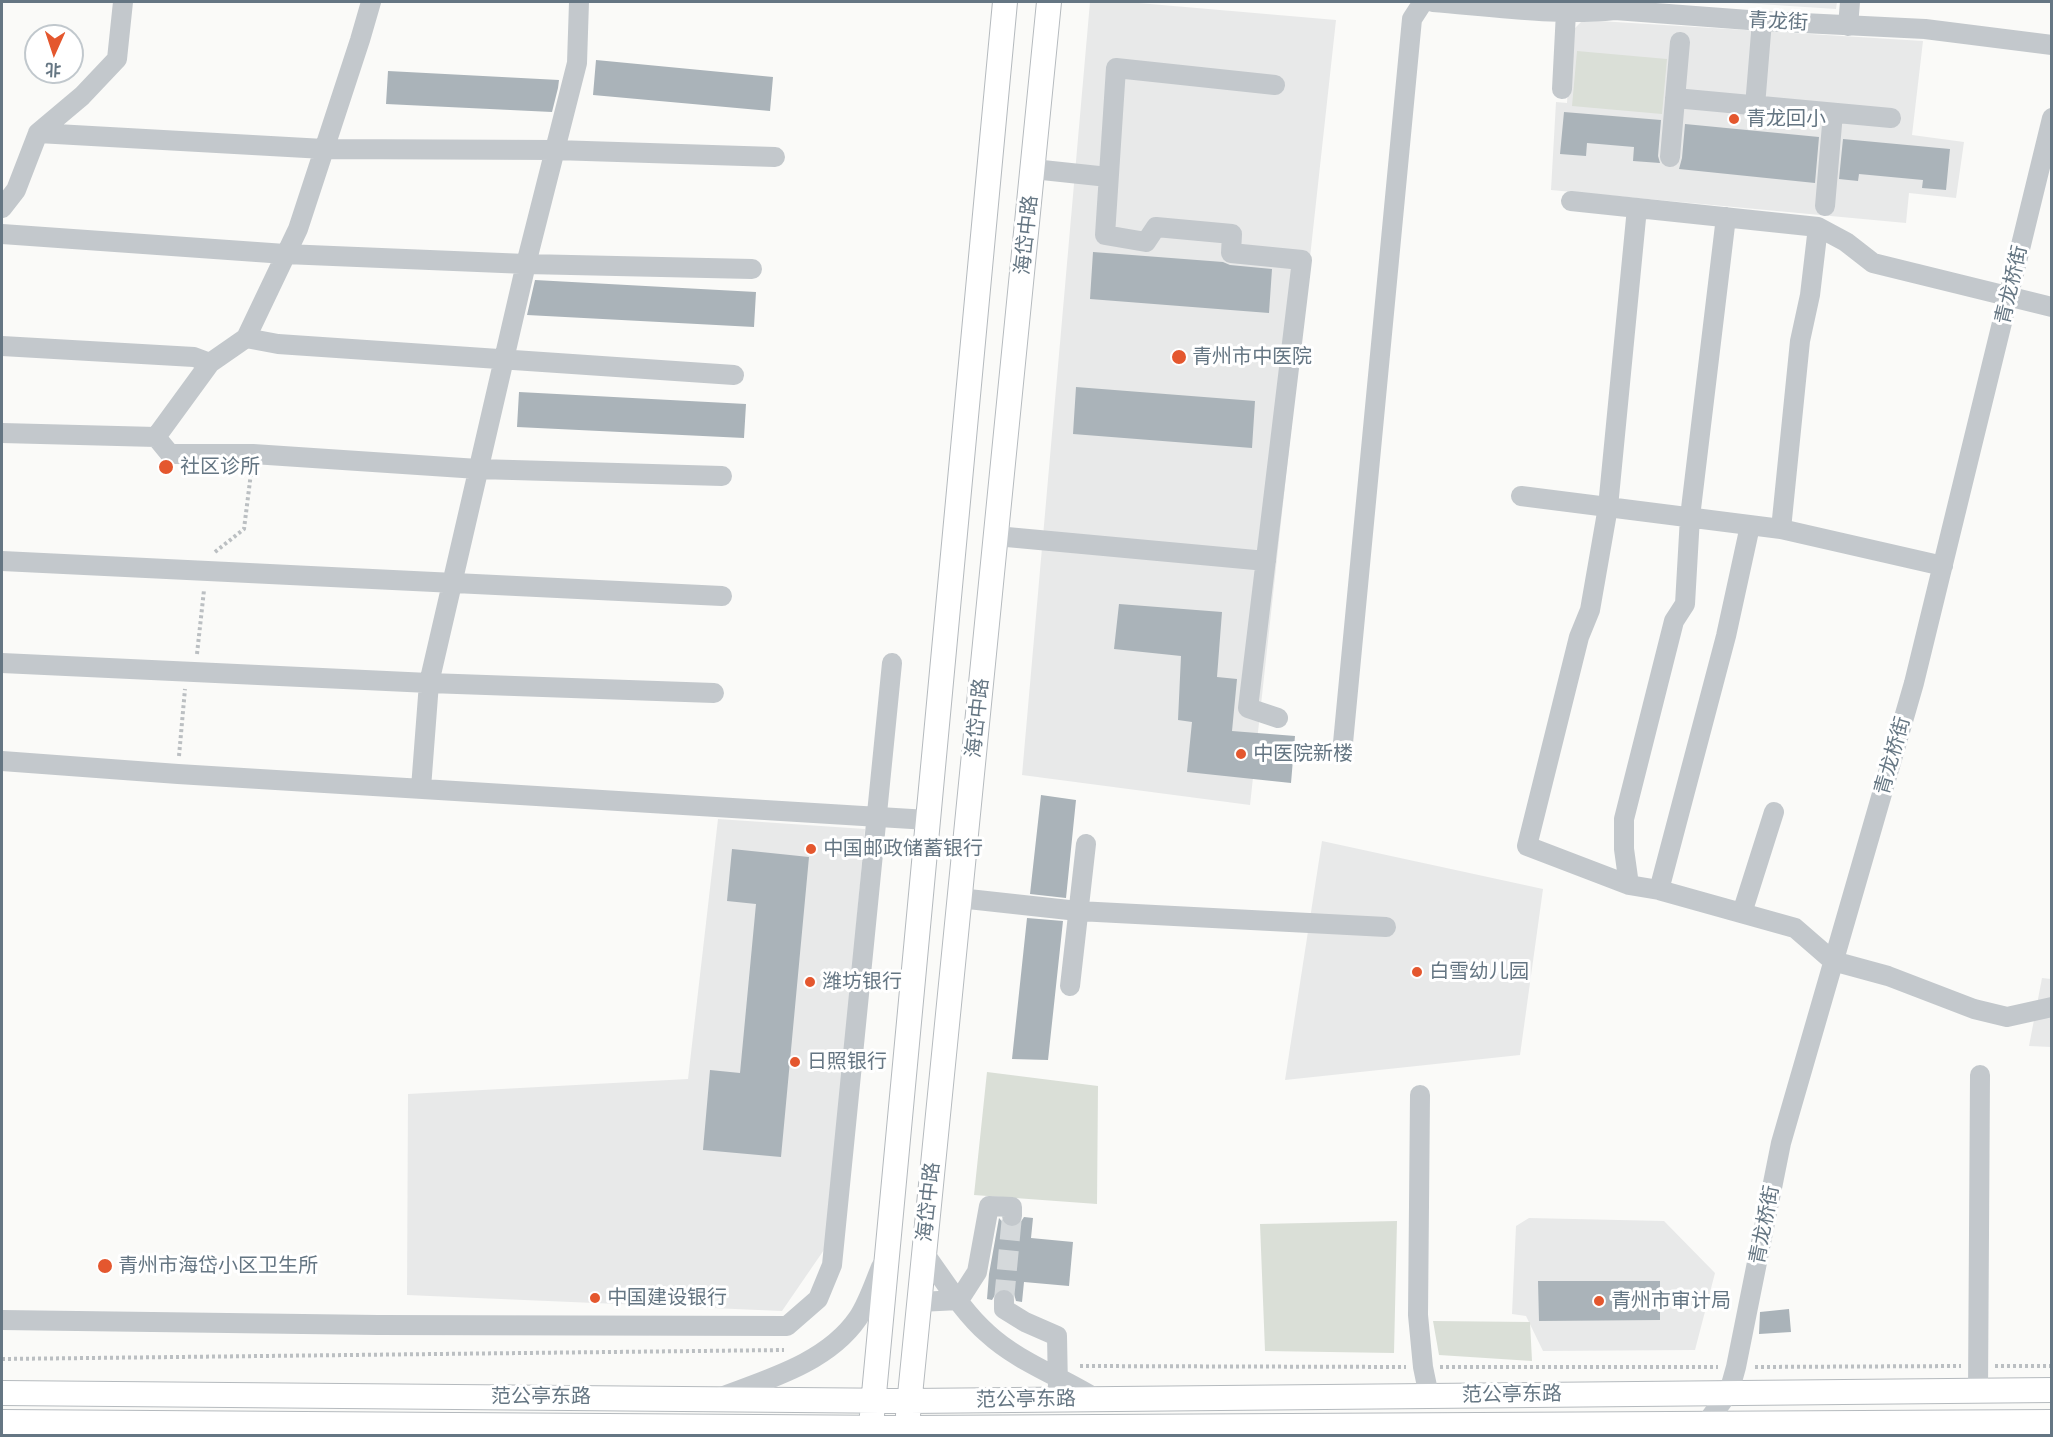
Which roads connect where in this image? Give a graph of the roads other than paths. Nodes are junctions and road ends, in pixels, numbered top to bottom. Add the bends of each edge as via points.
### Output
1 (123, 2) edge
2 (371, 2) edge
3 (579, 2) edge
4 (1005, 2) edge
5 (1049, 2) edge
6 (1423, 2) edge
7 (1433, 2) edge
8 (1440, 2) edge
9 (1850, 2) edge
10 (1543, 6) edge
11 (1593, 7) edge
12 (1566, 12) junction
13 (1762, 21) junction
14 (1848, 26) junction
15 (1680, 42) dead end
16 (2052, 45) edge
17 (1275, 85) dead end
18 (1562, 89) dead end
19 (1675, 98) junction
20 (1755, 106) junction
21 (1833, 113) junction
22 (1891, 118) dead end
23 (2052, 118) edge
24 (38, 134) junction
25 (324, 149) junction
26 (555, 150) junction
27 (775, 157) dead end
28 (1670, 157) dead end
29 (1033, 169) junction
30 (1108, 177) junction
31 (1571, 201) dead end
32 (1825, 206) dead end
33 (2, 208) edge
34 (1637, 208) junction
35 (1726, 217) junction
36 (1818, 227) junction
37 (2, 234) edge
38 (285, 254) junction
39 (526, 264) junction
40 (753, 268) dead end
41 (2009, 296) junction
42 (2052, 307) edge
43 (246, 338) junction
44 (2, 346) edge
45 (505, 360) junction
46 (210, 363) junction
47 (734, 375) dead end
48 (2, 433) edge
49 (156, 437) junction
50 (478, 469) junction
51 (723, 476) dead end
52 (1521, 496) dead end
53 (1608, 507) junction
54 (1690, 517) junction
55 (1750, 526) junction
56 (1781, 529) junction
57 (996, 536) junction
58 (2, 561) edge
59 (1266, 561) junction
60 (1943, 566) junction
61 (452, 582) junction
62 (722, 596) dead end
63 (2, 663) edge
64 (892, 663) dead end
65 (429, 683) junction
66 (714, 693) dead end
67 (1278, 718) dead end
68 (1342, 743) dead end
69 (2, 760) edge
70 (421, 788) junction
71 (1774, 812) dead end
72 (928, 820) junction
73 (1086, 844) dead end
74 (1629, 885) junction
75 (1659, 890) junction
76 (959, 898) junction
77 (1078, 911) junction
78 (1742, 913) junction
79 (1386, 927) dead end
80 (1833, 961) junction
81 (1070, 986) dead end
82 (2052, 1007) edge
83 (1980, 1075) dead end
84 (1420, 1095) dead end
85 (1012, 1216) dead end
86 (887, 1251) junction
87 (924, 1253) junction
88 (959, 1300) junction
89 (1004, 1300) dead end
90 (919, 1302) junction
91 (2, 1320) edge
92 (1058, 1380) junction
93 (2052, 1390) edge
94 (1978, 1391) junction
95 (1729, 1392) junction
96 (2, 1393) edge
97 (1429, 1396) junction
98 (716, 1398) junction
99 (873, 1400) junction
100 (909, 1401) junction
101 (2052, 1422) edge
102 (4, 1427) edge
103 (722, 1427) junction
104 (1095, 1427) junction
105 (286, 1430) edge
106 (1406, 1430) edge
107 (1702, 1430) edge
108 (871, 1431) edge
109 (1128, 1431) edge
110 (907, 1432) edge
111 (749, 1436) edge
112 (1066, 1436) edge

1 - 24 street via 117,59
2 - 25 street
3 - 26 street via 577,63
4 - 72 main road, 海岱中路
5 - 29 main road, 海岱中路
6 - 68 street via 1413,19
7 - 8 street, 青龙街
8 - 10 street, 青龙街
9 - 14 street
10 - 12 street, 青龙街
11 - 12 street, 青龙街
11 - 13 street, 青龙街
12 - 18 street
13 - 14 street, 青龙街
13 - 20 street
14 - 16 street, 青龙街 via 1925,29
15 - 19 street
17 - 30 street via 1116,68
19 - 20 street
19 - 28 street
20 - 21 street
21 - 22 street
21 - 32 street
23 - 41 street, 青龙桥街
24 - 25 street
24 - 33 street via 16,190
25 - 26 street
25 - 38 street via 298,229
26 - 27 street
26 - 39 street
29 - 30 street
29 - 57 main road, 海岱中路
30 - 59 street via 1105,235 1146,242 1156,227 1232,234 1231,254 1302,260
31 - 34 street
34 - 35 street
34 - 53 street
35 - 36 street
35 - 54 street
36 - 41 street via 1873,263
36 - 56 street via 1800,341
37 - 38 street
38 - 39 street
38 - 43 street
39 - 40 street
39 - 45 street
41 - 42 street
41 - 60 street, 青龙桥街
43 - 45 street via 278,344
43 - 46 street
44 - 46 street via 194,357
45 - 47 street
45 - 50 street
46 - 49 street
48 - 49 street
49 - 50 street via 170,454 253,454
50 - 51 street
50 - 61 street
52 - 53 street
53 - 54 street
53 - 74 street via 1590,610 1579,637 1527,846
54 - 55 street
54 - 74 street via 1685,604 1674,621 1624,819
55 - 56 street
55 - 75 street via 1726,636
56 - 60 street
57 - 59 street
57 - 76 main road, 海岱中路
58 - 61 street
59 - 67 street via 1248,708
60 - 80 street, 青龙桥街 via 1914,683
61 - 62 street
61 - 65 street
63 - 65 street
64 - 91 street via 832,1265 818,1299 787,1326
65 - 66 street
65 - 70 street
69 - 70 street
70 - 72 street
71 - 78 street
72 - 86 main road, 海岱中路
73 - 77 street
74 - 75 street
75 - 78 street
76 - 77 street
76 - 87 main road, 海岱中路
77 - 79 street
77 - 81 street
78 - 80 street via 1795,928
80 - 82 street via 2007,1017
80 - 95 street, 青龙桥街 via 1781,1143
83 - 94 street
84 - 97 street via 1418,1315
85 - 88 street via 1012,1207 989,1206 977,1272
86 - 98 street via 869,1298 845,1334 805,1364
86 - 99 main road, 海岱中路
87 - 88 street
87 - 90 main road, 海岱中路
88 - 90 street
88 - 92 street via 986,1333
89 - 92 street via 1004,1309 1057,1336
90 - 100 main road, 海岱中路
92 - 97 main road, 范公亭东路 via 1098,1400
92 - 100 main road, 范公亭东路
93 - 94 main road, 范公亭东路
94 - 95 main road, 范公亭东路
95 - 97 main road, 范公亭东路
95 - 107 street
96 - 98 main road, 范公亭东路
98 - 99 main road, 范公亭东路
99 - 100 main road, 范公亭东路
99 - 108 main road, 海岱中路
100 - 110 main road, 海岱中路
101 - 107 main road, 范公亭东路
102 - 105 main road, 范公亭东路
103 - 105 main road, 范公亭东路
103 - 108 main road, 范公亭东路
103 - 111 street
104 - 109 main road, 范公亭东路
104 - 110 main road, 范公亭东路
104 - 112 street
106 - 107 main road, 范公亭东路
106 - 109 main road, 范公亭东路
108 - 110 main road, 范公亭东路

